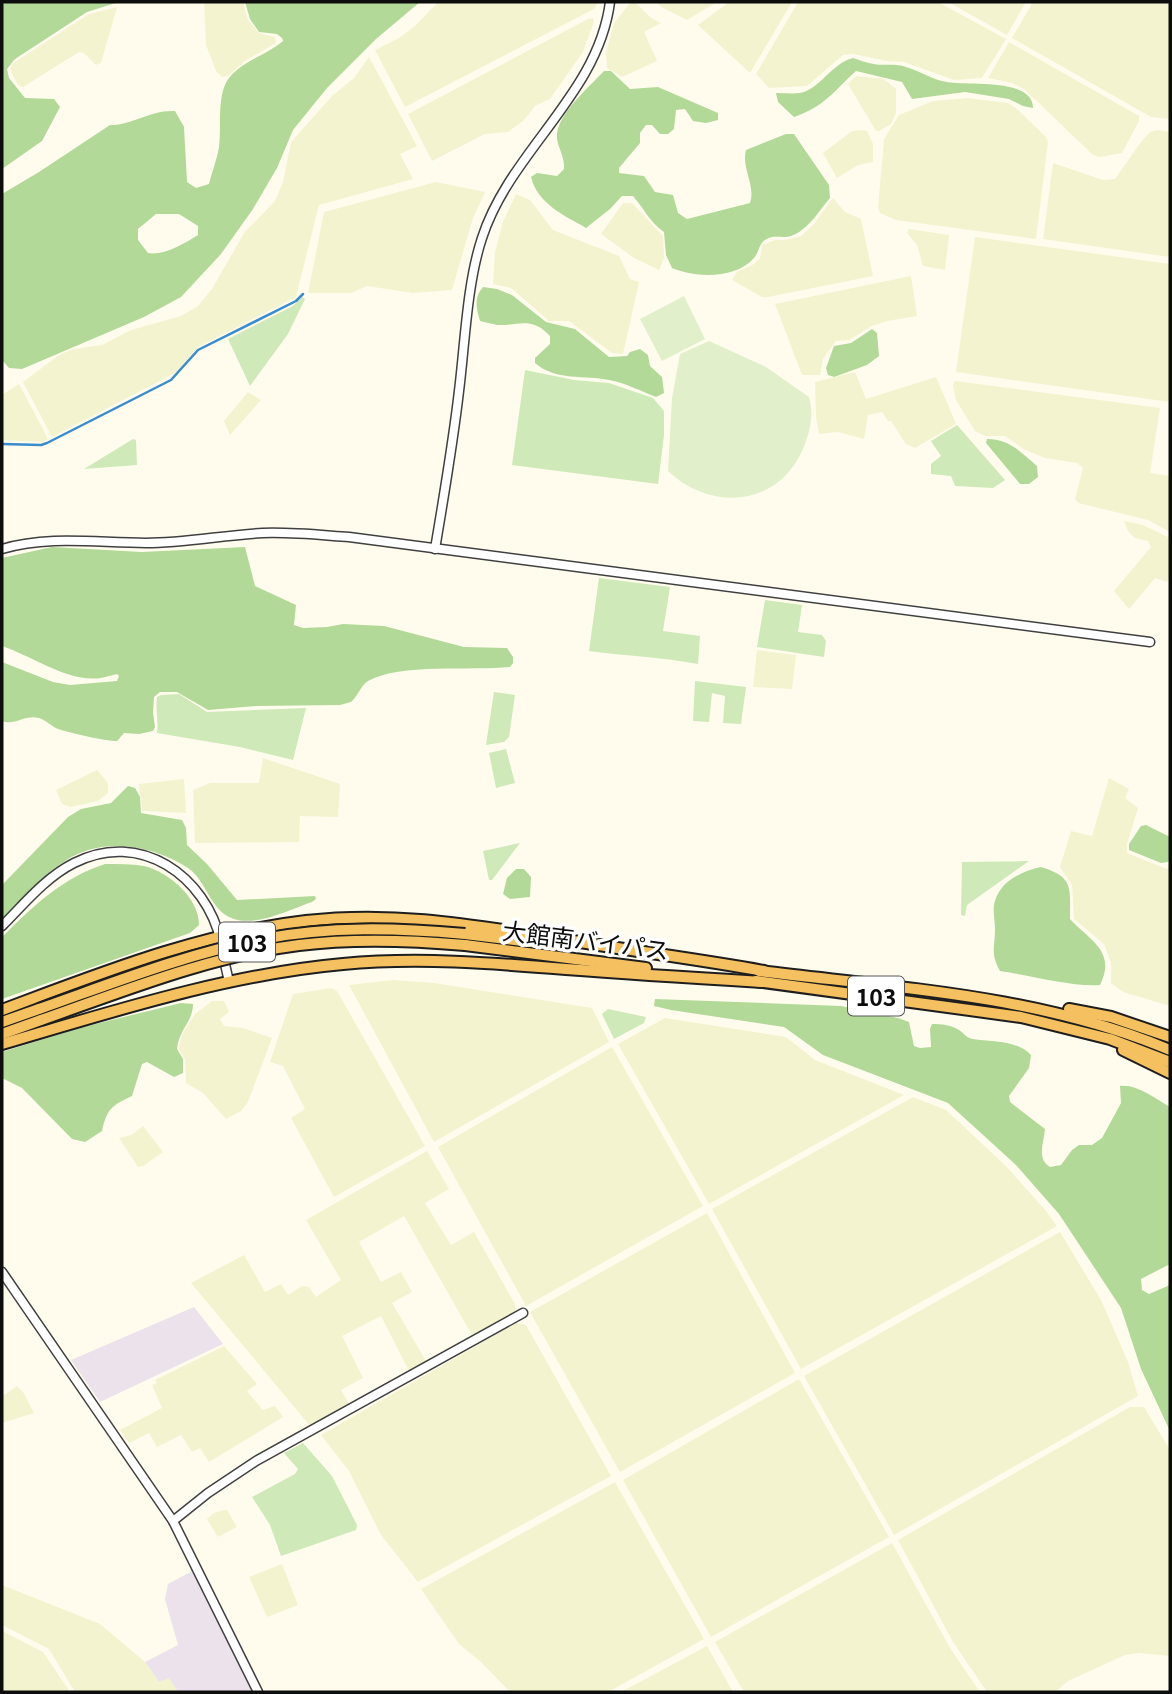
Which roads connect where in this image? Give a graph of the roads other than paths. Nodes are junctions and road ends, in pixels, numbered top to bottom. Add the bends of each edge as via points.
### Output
1 (610, 2) edge
2 (435, 548) junction
3 (2, 549) edge
4 (1150, 642) dead end
5 (2, 926) edge
6 (219, 936) junction
7 (763, 977) junction
8 (229, 982) junction
9 (990, 1006) junction
10 (2, 1010) edge
11 (40, 1014) junction
12 (2, 1022) edge
13 (2, 1034) edge
14 (1170, 1037) edge
15 (2, 1044) edge
16 (1170, 1050) edge
17 (1170, 1062) edge
18 (1170, 1073) edge
19 (2, 1272) edge
20 (523, 1313) dead end
21 (173, 1521) junction
22 (258, 1692) edge

1 - 2 street via 595,55 577,88 503,190 481,239
2 - 3 street via 349,537 262,533 146,543 38,541
2 - 4 street
5 - 6 street via 73,863 97,854 127,852 168,865 188,880 204,898
6 - 7 highway via 309,920 437,920
6 - 8 street
6 - 10 highway
7 - 8 highway via 408,961 312,967
7 - 9 highway, 大館南バイパス / 103
7 - 11 highway, 大館南バイパス / 103, bridge via 465,940 360,940 268,950
8 - 15 highway
9 - 14 highway via 1094,1013
9 - 16 highway, 大館南バイパス / 103 via 1087,1020
9 - 17 highway, 大館南バイパス / 103 via 1083,1031
9 - 18 highway via 1103,1042
11 - 12 highway, 大館南バイパス / 103
11 - 13 highway, 大館南バイパス / 103
19 - 21 street
20 - 21 street via 256,1461
21 - 22 street

